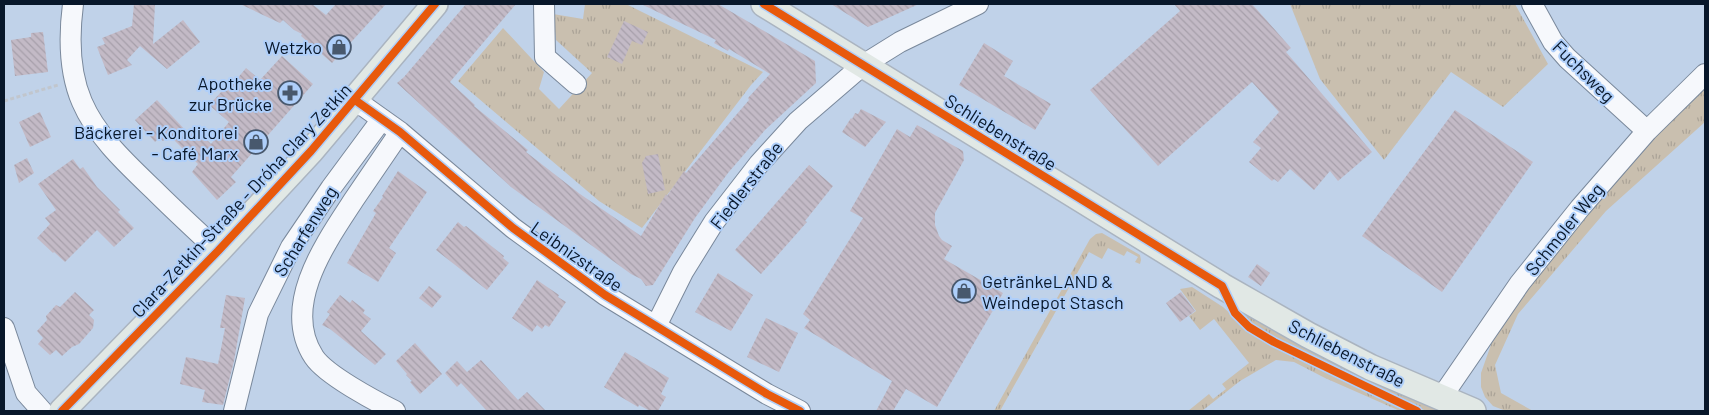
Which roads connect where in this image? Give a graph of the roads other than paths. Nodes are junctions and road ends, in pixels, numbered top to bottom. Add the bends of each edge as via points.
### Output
1 (73, 4) edge
2 (435, 4) edge
3 (544, 4) edge
4 (764, 4) edge
5 (978, 4) edge
6 (1532, 4) edge
7 (863, 65) junction
8 (1705, 74) edge
9 (576, 84) dead end
10 (355, 100) junction
11 (382, 120) junction
12 (1647, 131) junction
13 (400, 132) junction
14 (218, 251) junction
15 (656, 326) junction
16 (4, 328) edge
17 (1440, 398) junction
18 (42, 411) edge
19 (62, 411) edge
20 (234, 411) edge
21 (395, 411) edge
22 (800, 411) edge
23 (1473, 411) edge

1 - 14 street via 70,29 75,80 82,102 101,135
2 - 10 main road, Clara-Zetkin-Straße - Dróha Clary Zetkin
3 - 9 street via 545,57
4 - 7 main road, Schliebenstraße
5 - 7 street, Fiedlerstraße via 900,42
6 - 12 street, Fuchsweg via 1553,42 1567,58
7 - 15 street, Fiedlerstraße via 798,121 759,164 714,222 683,272
7 - 17 main road, Schliebenstraße via 1230,291 1370,367
8 - 12 street, Schmoler Weg
10 - 11 street, Leibnizstraße
10 - 14 main road, Clara-Zetkin-Straße - Dróha Clary Zetkin
11 - 13 street, Leibnizstraße
11 - 20 street, Scharfenweg via 291,247 258,314
12 - 17 street, Schmoler Weg via 1520,283
13 - 15 street, Leibnizstraße via 513,228 606,295
13 - 21 street via 323,246 307,286 302,314 304,338 315,358 335,376
14 - 19 main road, Clara-Zetkin-Straße - Dróha Clary Zetkin
15 - 22 street, Leibnizstraße
16 - 18 street via 26,393
17 - 23 main road, Schliebenstraße

